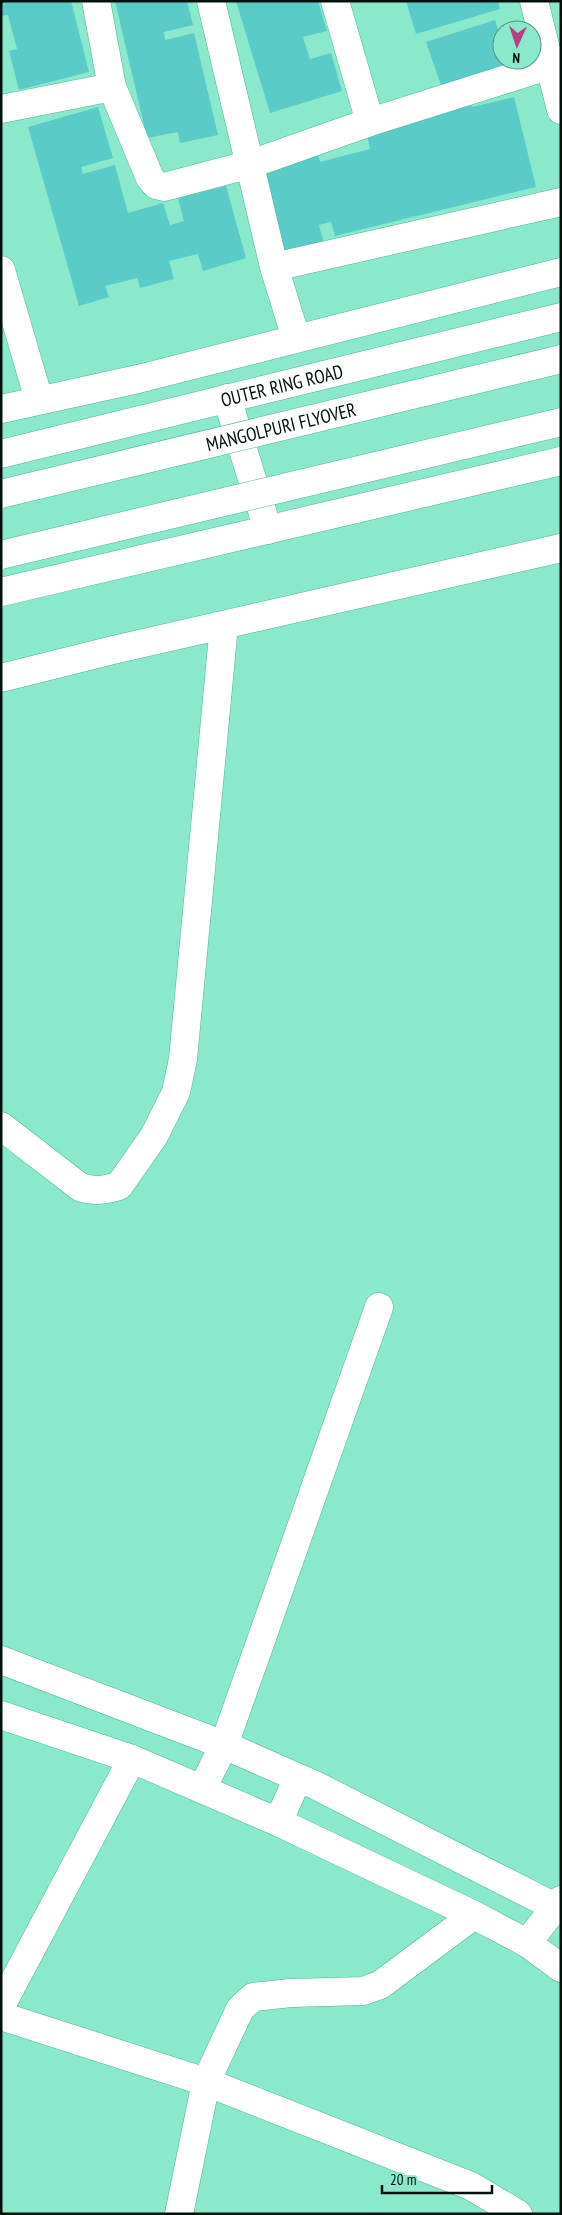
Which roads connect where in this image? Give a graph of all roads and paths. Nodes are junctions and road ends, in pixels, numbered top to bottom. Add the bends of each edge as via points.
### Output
1 (96, 1) edge
2 (211, 1) edge
3 (335, 1) edge
4 (534, 1) edge
5 (551, 65) junction
6 (112, 87) junction
7 (1, 109) edge
8 (561, 110) edge
9 (370, 122) junction
10 (251, 164) junction
11 (561, 202) edge
12 (274, 267) junction
13 (1, 270) edge
14 (561, 272) edge
15 (561, 317) edge
16 (296, 338) junction
17 (561, 359) edge
18 (226, 398) junction
19 (39, 400) junction
20 (1, 409) edge
21 (561, 422) edge
22 (1, 454) edge
23 (561, 462) edge
24 (1, 494) edge
25 (268, 530) junction
26 (561, 548) edge
27 (1, 555) edge
28 (1, 592) edge
29 (224, 625) junction
30 (1, 678) edge
31 (1, 1126) edge
32 (379, 1307) dead end
33 (1, 1660) edge
34 (1, 1715) edge
35 (224, 1745) junction
36 (132, 1759) junction
37 (298, 1778) junction
38 (202, 1789) junction
39 (278, 1822) junction
40 (559, 1906) edge
41 (474, 1915) junction
42 (527, 1943) junction
43 (561, 1968) edge
44 (1, 2006) edge
45 (1, 2016) edge
46 (206, 2082) junction
47 (179, 2214) edge
48 (518, 2214) edge

1 - 6 main road
2 - 10 main road
3 - 9 main road
4 - 5 main road
5 - 8 main road
5 - 9 main road
6 - 7 main road
6 - 10 main road via 150,178 156,185 164,187
9 - 10 main road
10 - 12 main road
11 - 12 main road
12 - 16 main road
13 - 19 main road
14 - 16 main road
15 - 18 main road, OUTER RING ROAD
16 - 19 main road via 138,379
17 - 24 main road, MANGOLPURI FLYOVER, bridge
18 - 22 main road, OUTER RING ROAD
18 - 25 main road
19 - 20 main road
21 - 27 main road, bridge
23 - 25 main road
25 - 28 main road
26 - 29 main road
29 - 30 main road
29 - 31 main road via 183,1059 176,1092 154,1136 119,1186 101,1191 80,1187
32 - 35 main road
33 - 35 main road
34 - 36 main road
35 - 37 main road
35 - 38 main road
36 - 38 main road
36 - 44 main road
37 - 39 main road
37 - 40 main road
38 - 39 main road
39 - 41 main road
40 - 42 main road
41 - 42 main road
41 - 46 main road via 380,1985 363,1991 253,1997 240,2009
42 - 43 main road
45 - 46 main road
46 - 47 main road
46 - 48 main road via 470,2186

